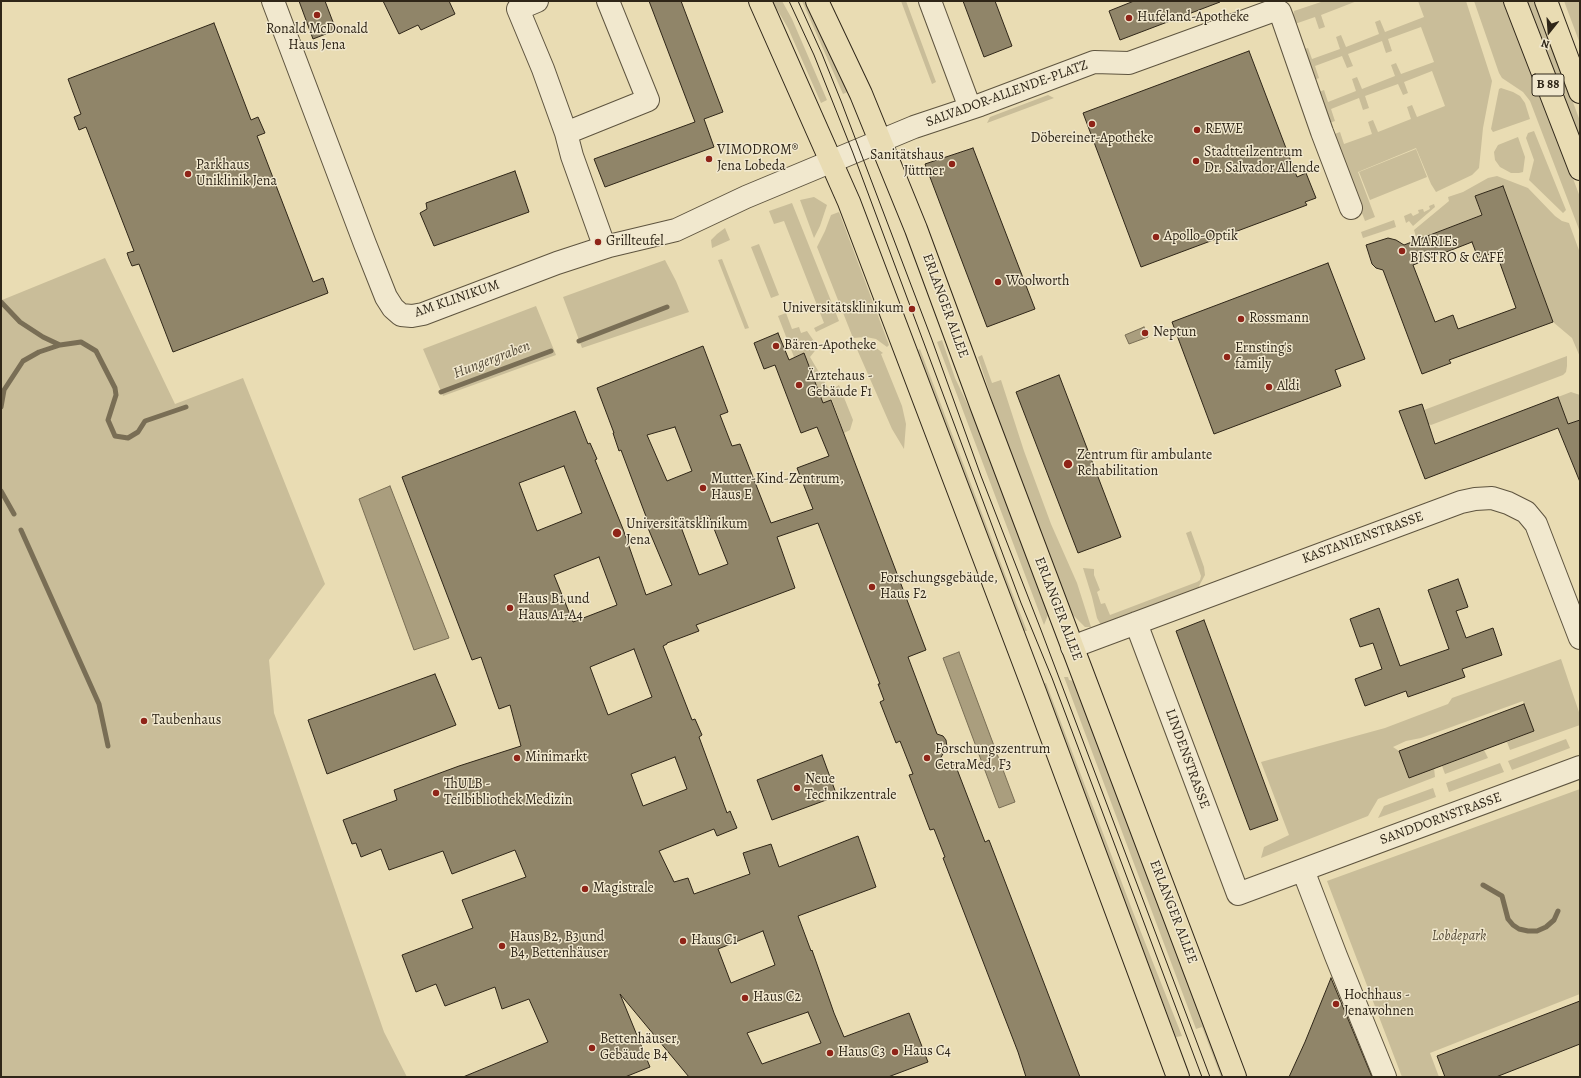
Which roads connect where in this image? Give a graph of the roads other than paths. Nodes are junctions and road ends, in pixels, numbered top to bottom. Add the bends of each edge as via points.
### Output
1 (273, 1) edge
2 (537, 1) edge
3 (608, 1) edge
4 (760, 1) edge
5 (817, 1) edge
6 (930, 1) edge
7 (1515, 1) edge
8 (1546, 1) edge
9 (1580, 92) edge
10 (970, 108) junction
11 (566, 132) junction
12 (880, 142) junction
13 (831, 162) junction
14 (1580, 169) edge
15 (1351, 208) dead end
16 (601, 237) dead end
17 (1136, 623) junction
18 (1580, 638) edge
19 (1072, 646) junction
20 (1580, 767) edge
21 (1303, 870) junction
22 (1238, 894) joint
23 (1178, 1077) edge
24 (1235, 1077) edge
25 (1385, 1077) edge

1 - 13 street, AM KLINIKUM via 378,277 393,308 401,315 423,314 609,246 676,230
2 - 11 street via 518,9
3 - 11 street via 648,100
4 - 13 main road
5 - 12 main road, ERLANGER ALLEE
6 - 10 street
7 - 14 main road, B 88
8 - 9 main road, B 88
10 - 12 street, SALVADOR-ALLENDE-PLATZ via 914,127
10 - 15 street, SALVADOR-ALLENDE-PLATZ via 1094,62 1129,63 1275,10 1280,12
11 - 16 street
12 - 13 street
12 - 19 main road, ERLANGER ALLEE via 919,236
13 - 23 main road via 1026,670
17 - 18 street, KASTANIENSTRASSE via 1461,502 1492,498 1526,512 1536,524
17 - 19 street, KASTANIENSTRASSE
17 - 22 street, LINDENSTRASSE
19 - 24 main road, ERLANGER ALLEE
20 - 21 street, SANDDORNSTRASSE
21 - 22 street, SANDDORNSTRASSE
21 - 25 street

